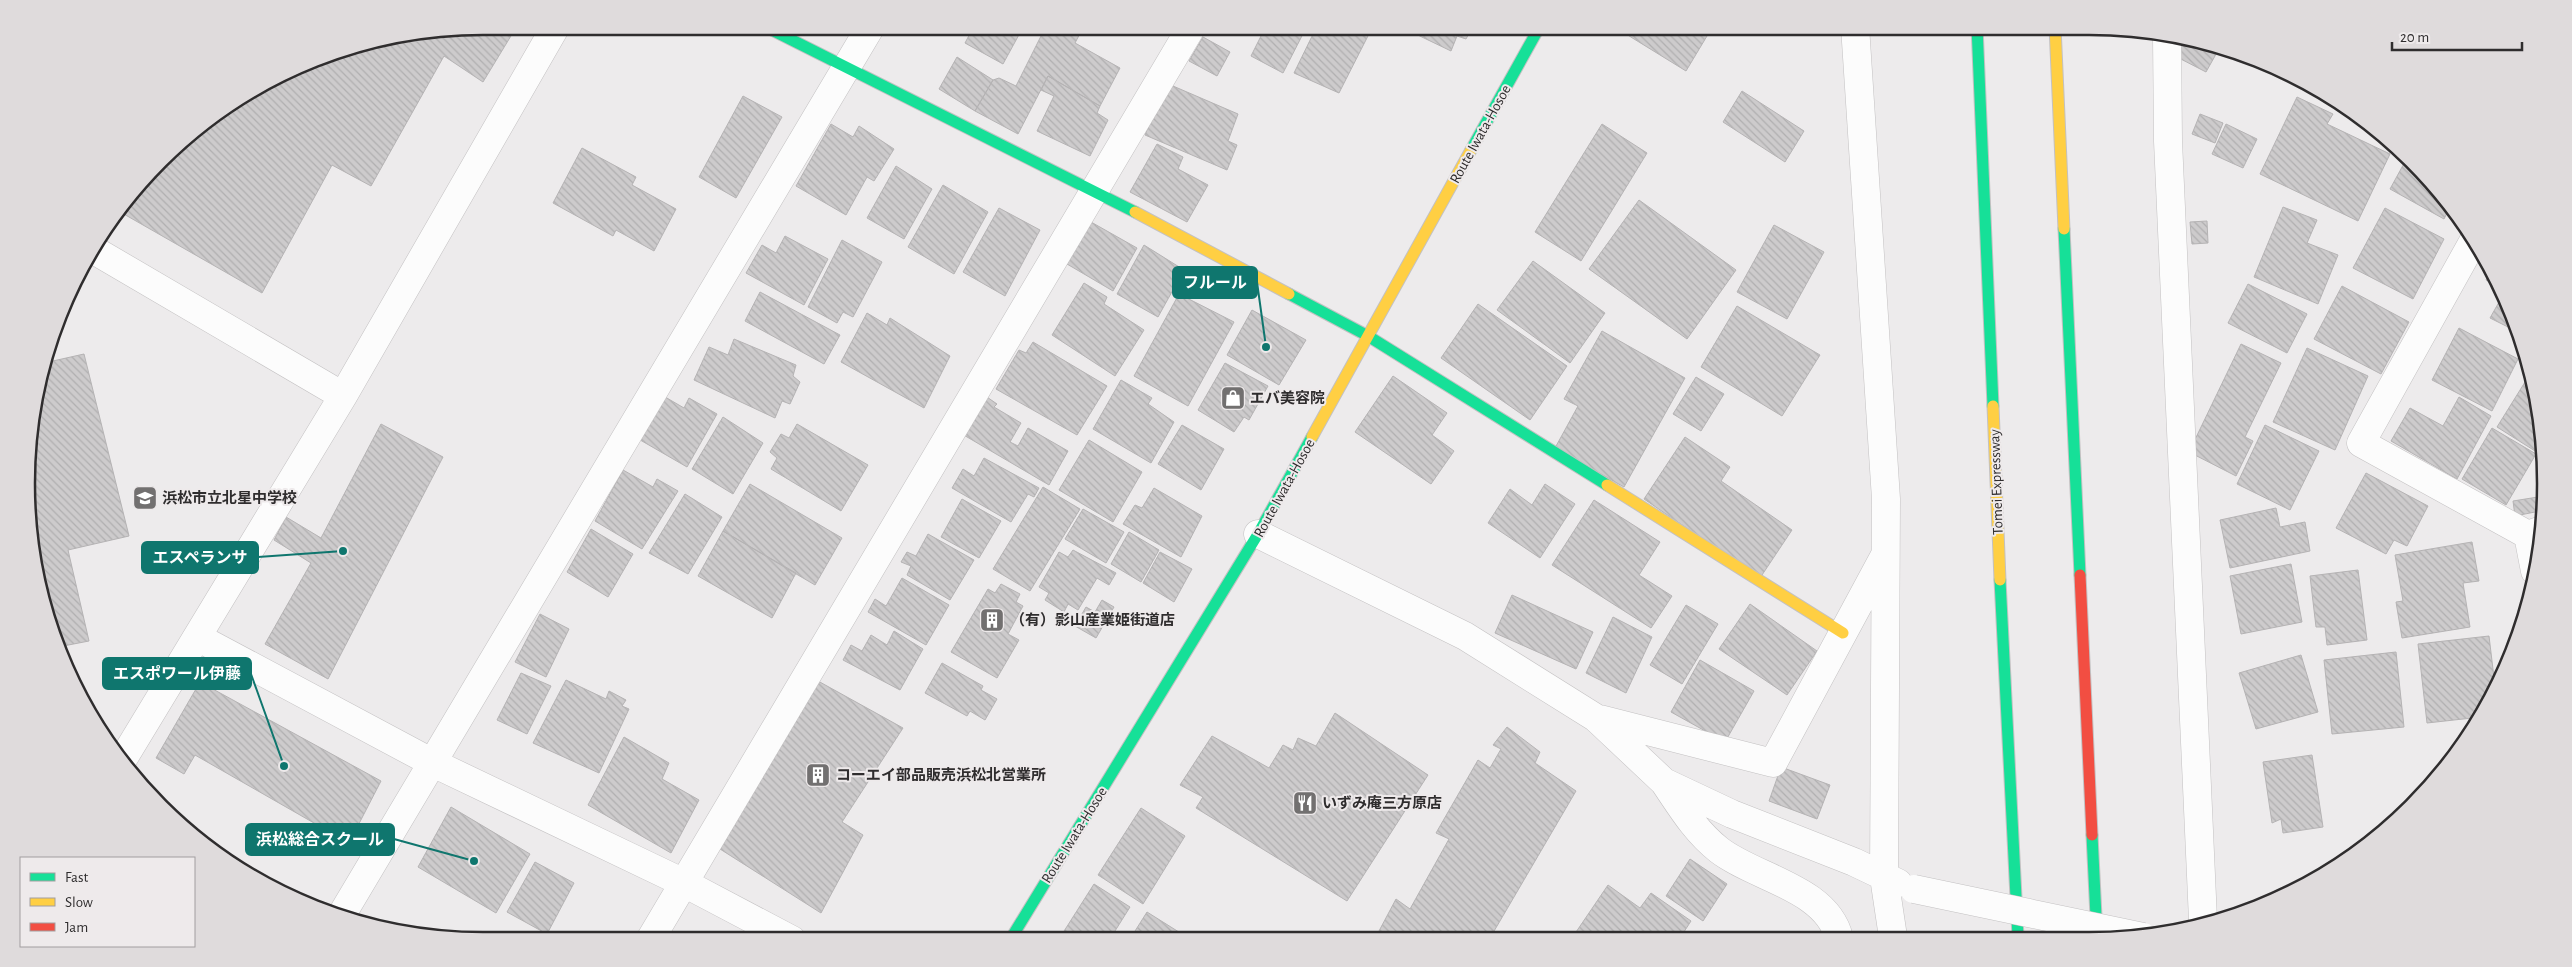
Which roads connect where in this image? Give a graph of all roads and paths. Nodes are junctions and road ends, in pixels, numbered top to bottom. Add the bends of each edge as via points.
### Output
1 (551, 35) edge
2 (782, 35) edge
3 (865, 35) edge
4 (1187, 35) edge
5 (1535, 35) edge
6 (1856, 35) edge
7 (1977, 35) edge
8 (2055, 35) edge
9 (2167, 42) edge
10 (846, 66) junction
11 (1094, 190) junction
12 (2470, 248) edge
13 (99, 253) edge
14 (1368, 336) junction
15 (343, 396) junction
16 (2534, 532) edge
17 (1258, 534) junction
18 (1886, 553) junction
19 (1843, 634) junction
20 (197, 637) junction
21 (1596, 718) junction
22 (126, 755) edge
23 (433, 763) junction
24 (1664, 782) junction
25 (1884, 877) junction
26 (684, 883) junction
27 (345, 910) edge
28 (2203, 917) edge
29 (2115, 931) edge
30 (655, 932) edge
31 (777, 932) edge
32 (1015, 932) edge
33 (1835, 932) edge
34 (1892, 932) edge
35 (2018, 932) edge
36 (2097, 932) edge

1 - 15 street
2 - 10 main road
3 - 10 street
4 - 11 street
5 - 14 main road, Route Iwata-Hosoe
6 - 18 street via 1886,499
7 - 35 main road, Tomei Expressway
8 - 36 main road
9 - 28 street via 2169,161
10 - 11 main road
10 - 23 street
11 - 14 main road
11 - 26 street
12 - 16 street via 2361,443
13 - 15 street
14 - 17 main road, Route Iwata-Hosoe
14 - 19 main road
15 - 20 street
17 - 21 street via 1465,636
17 - 32 main road, Route Iwata-Hosoe
18 - 19 street
18 - 25 street
19 - 21 street via 1772,763
20 - 22 street
20 - 23 street
21 - 24 street
23 - 26 street
23 - 27 street
24 - 25 street
24 - 33 street via 1694,828 1720,851 1818,903
25 - 29 street, bridge via 1914,889
25 - 34 street
26 - 30 street
26 - 31 street

